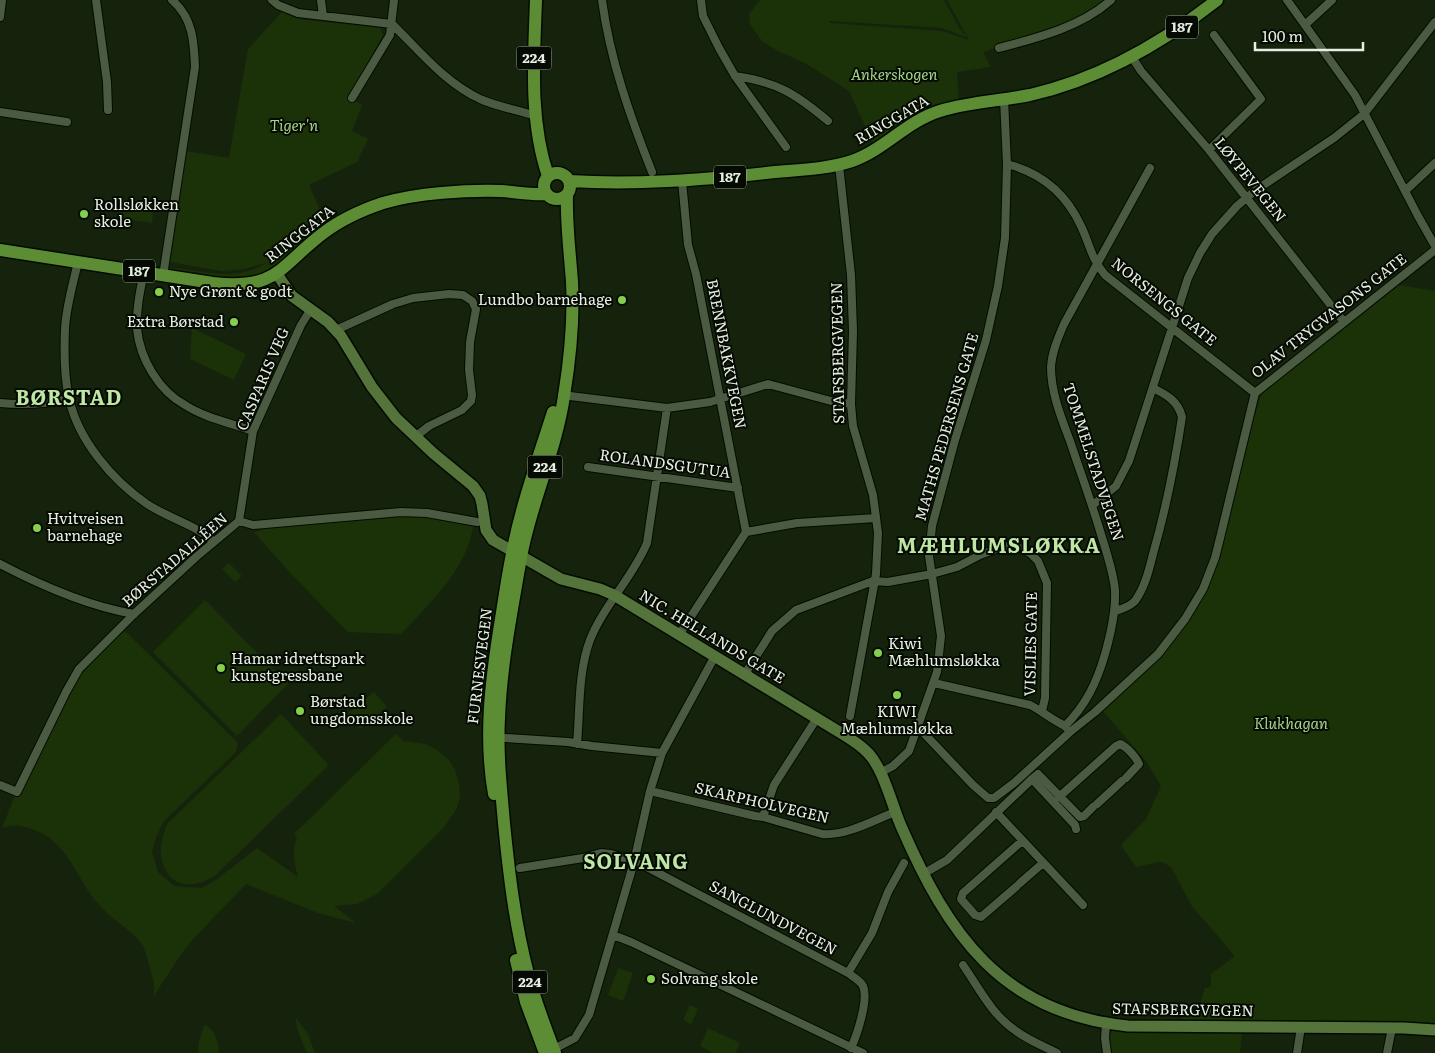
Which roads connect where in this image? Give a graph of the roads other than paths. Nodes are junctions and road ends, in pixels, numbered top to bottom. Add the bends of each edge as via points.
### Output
1 (2, 0) edge
2 (96, 0) edge
3 (172, 0) edge
4 (272, 0) edge
5 (321, 0) edge
6 (394, 0) edge
7 (536, 0) edge
8 (602, 0) edge
9 (701, 0) edge
10 (1111, 0) edge
11 (1217, 0) edge
12 (1287, 0) edge
13 (1332, 0) edge
14 (323, 16) junction
15 (0, 17) edge
16 (1435, 22) edge
17 (392, 24) junction
18 (1306, 24) junction
19 (1214, 35) dead end
20 (999, 48) dead end
21 (1132, 57) junction
22 (735, 76) junction
23 (352, 98) dead end
24 (1004, 99) junction
25 (108, 110) dead end
26 (0, 112) edge
27 (1364, 114) junction
28 (536, 116) junction
29 (828, 121) dead end
30 (67, 122) dead end
31 (786, 147) dead end
32 (1209, 150) junction
33 (1435, 163) edge
34 (1007, 164) junction
35 (839, 165) junction
36 (1150, 168) dead end
37 (652, 172) dead end
38 (682, 181) junction
39 (550, 185) junction
40 (568, 189) junction
41 (1405, 190) junction
42 (1247, 197) junction
43 (567, 242) junction
44 (1435, 246) edge
45 (0, 250) edge
46 (1435, 250) edge
47 (78, 262) junction
48 (1096, 264) junction
49 (144, 272) junction
50 (277, 274) junction
51 (164, 276) junction
52 (311, 310) junction
53 (1344, 322) junction
54 (1172, 326) junction
55 (336, 330) junction
56 (1153, 388) junction
57 (1255, 393) junction
58 (561, 395) junction
59 (69, 398) junction
60 (721, 400) junction
61 (0, 403) edge
62 (851, 404) junction
63 (666, 408) junction
64 (253, 431) junction
65 (415, 437) junction
66 (588, 467) dead end
67 (656, 477) junction
68 (738, 488) junction
69 (1092, 505) junction
70 (876, 518) junction
71 (239, 521) junction
72 (477, 522) dead end
73 (746, 532) junction
74 (213, 542) junction
75 (517, 555) junction
76 (0, 564) edge
77 (932, 574) junction
78 (874, 581) junction
79 (614, 595) junction
80 (1115, 611) junction
81 (134, 614) junction
82 (680, 635) junction
83 (715, 656) junction
84 (745, 674) junction
85 (934, 683) junction
86 (1042, 711) junction
87 (850, 716) dead end
88 (818, 718) junction
89 (918, 726) junction
90 (1068, 729) junction
91 (506, 738) dead end
92 (577, 744) junction
93 (662, 753) junction
94 (880, 773) junction
95 (1032, 778) junction
96 (0, 785) edge
97 (650, 791) junction
98 (1059, 797) junction
99 (895, 812) junction
100 (996, 812) junction
101 (763, 817) junction
102 (1076, 829) dead end
103 (1022, 840) junction
104 (634, 862) junction
105 (904, 863) dead end
106 (1043, 863) junction
107 (520, 868) dead end
108 (923, 874) junction
109 (1083, 905) dead end
110 (613, 935) junction
111 (963, 965) dead end
112 (848, 973) junction
113 (1106, 1024) junction
114 (1301, 1027) junction
115 (1392, 1028) junction
116 (1435, 1030) edge
117 (857, 1051) edge
118 (550, 1052) edge
119 (1057, 1053) edge
120 (1107, 1053) edge
121 (1297, 1053) edge
122 (1387, 1053) edge

1 - 15 street
2 - 25 street
3 - 51 street via 191,28 195,67
4 - 14 street via 291,11
5 - 14 street
6 - 17 street
7 - 28 main road, FURNESVEGEN / 224
8 - 37 street via 614,63
9 - 22 street via 710,34
10 - 20 street via 1100,10 1063,28
11 - 21 main road, RINGGATA / 187 via 1179,29
12 - 18 street
13 - 18 street
14 - 17 street
16 - 27 street
17 - 23 street via 390,35
17 - 28 street via 430,64 456,84 480,99
18 - 27 street via 1355,95
19 - 32 street via 1261,99
21 - 24 main road, RINGGATA / 187 via 1075,82
21 - 32 street, LØYPEVEGEN
22 - 29 street via 758,80 788,92
22 - 31 street
24 - 34 street, MATHS PEDERSENS GATE
24 - 35 main road, RINGGATA / 187 via 930,114 863,156
26 - 30 street
27 - 41 street
27 - 42 street
28 - 39 main road, FURNESVEGEN / 224
32 - 42 street, LØYPEVEGEN
33 - 41 street
34 - 48 street, NORSENGS GATE via 1034,173 1062,195 1082,228
34 - 77 street, MATHS PEDERSENS GATE via 1005,238 998,286 986,340 954,440 932,526 929,556
35 - 38 main road, RINGGATA / 187
35 - 62 street, STAFSBERGVEGEN via 852,275
36 - 48 street, TOMMELSTADVEGEN
38 - 40 main road, RINGGATA / 187
38 - 60 street, BRENNBAKKVEGEN via 688,245
39 - 40 main road, RINGGATA via 560,199
39 - 40 main road via 565,175
39 - 43 main road, FURNESVEGEN / 224
39 - 50 main road, RINGGATA / 187 via 410,197 372,207 328,230
40 - 43 main road, FURNESVEGEN / 224
41 - 44 street
42 - 53 street, LØYPEVEGEN
42 - 54 street via 1212,234 1200,253
43 - 58 main road, FURNESVEGEN / 224 via 572,281 572,335
45 - 47 main road, RINGGATA / 187
46 - 53 street, OLAV TRYGVASONS GATE
47 - 49 main road, RINGGATA / 187
47 - 59 street via 65,327
48 - 54 street, NORSENGS GATE via 1105,275
48 - 69 street, TOMMELSTADVEGEN via 1064,324 1051,366 1055,398
49 - 51 main road, RINGGATA / 187
49 - 64 street via 138,303 139,341 158,381 175,399 192,410
50 - 51 main road, RINGGATA / 187 via 263,281 237,285
50 - 52 main road, NIC. HELLANDS GATE via 289,293
52 - 55 main road, NIC. HELLANDS GATE
52 - 64 street, CASPARIS VEG
53 - 57 street, OLAV TRYGVASONS GATE
54 - 56 street
54 - 57 street, NORSENGS GATE
55 - 65 main road, NIC. HELLANDS GATE via 378,397
55 - 65 street via 413,298 450,294 472,300 476,309 470,342 471,401 462,410 429,426
56 - 69 street via 1122,476 1116,486
56 - 80 street via 1171,398 1180,409 1182,418 1174,469 1146,579 1134,601 1123,610
57 - 90 street, OLAV TRYGVASONS GATE via 1222,534 1203,590 1158,654 1095,712
58 - 63 street
58 - 75 main road, FURNESVEGEN / 224 via 536,463
59 - 61 street via 46,404
59 - 74 street via 78,424 95,453 127,488 156,510 196,529
60 - 62 street via 768,384
60 - 63 street
60 - 68 street, BRENNBAKKVEGEN
62 - 70 street, STAFSBERGVEGEN via 853,426 873,494
63 - 67 street
64 - 71 street, CASPARIS VEG
65 - 75 main road, NIC. HELLANDS GATE via 473,486 480,496 490,536
66 - 67 street, ROLANDSGUTUA
67 - 68 street, ROLANDSGUTUA
67 - 79 street via 647,543
68 - 73 street, BRENNBAKKVEGEN
69 - 80 street, TOMMELSTADVEGEN via 1112,569
70 - 73 street via 797,523
70 - 78 street, STAFSBERGVEGEN
71 - 72 street, BØRSTADALLÉEN via 253,525 401,512
71 - 74 street, BØRSTADALLÉEN
73 - 82 street
74 - 81 street, BØRSTADALLÉEN
75 - 79 main road, NIC. HELLANDS GATE via 561,579
75 - 118 main road, FURNESVEGEN / 224 via 489,704 490,768 520,978 526,1002
76 - 81 street via 64,594
77 - 78 street, VISLIES GATE via 888,582
77 - 85 street, MATHS PEDERSENS GATE via 942,636
77 - 86 street, VISLIES GATE via 1008,546 1024,549 1038,561 1047,596 1046,698
78 - 84 street, VISLIES GATE via 796,610 772,631
78 - 87 street, STAFSBERGVEGEN
79 - 82 main road, NIC. HELLANDS GATE
79 - 92 street via 587,652
80 - 90 street, TOMMELSTADVEGEN via 1092,689
81 - 96 street, BØRSTADALLÉEN via 72,679 16,792
82 - 83 main road, NIC. HELLANDS GATE
83 - 84 main road, NIC. HELLANDS GATE
83 - 93 street
84 - 88 main road, NIC. HELLANDS GATE
85 - 86 street via 1008,699
85 - 89 street, MATHS PEDERSENS GATE
86 - 90 street
88 - 94 main road, NIC. HELLANDS GATE via 864,749
88 - 101 street via 774,785
89 - 90 street via 988,798 994,798 1014,783
89 - 94 street, MATHS PEDERSENS GATE via 905,756
91 - 92 street
92 - 93 street
93 - 97 street
94 - 99 main road, STAFSBERGVEGEN
95 - 98 street via 1038,774
95 - 100 street
95 - 102 street
97 - 101 street, SKARPHOLVEGEN
97 - 104 street
98 - 98 street via 1120,744 1138,760 1139,764 1124,780 1084,816 1080,817
99 - 101 street, SKARPHOLVEGEN via 829,835
99 - 108 main road, STAFSBERGVEGEN
100 - 103 street
100 - 108 street via 946,860
103 - 106 street
103 - 106 street via 963,893 961,899 975,915 981,917
104 - 107 street, SANGLUNDVEGEN via 601,853
104 - 110 street
104 - 112 street, SANGLUNDVEGEN
105 - 112 street via 872,933
106 - 109 street
108 - 113 main road, STAFSBERGVEGEN via 957,930 981,959 1003,978 1045,1006
110 - 117 street
110 - 118 street via 589,1015 575,1038
111 - 119 street via 1004,1022 1016,1032
112 - 117 street, SANGLUNDVEGEN via 862,984 865,997
113 - 114 main road, STAFSBERGVEGEN
113 - 120 street
114 - 115 main road, STAFSBERGVEGEN
114 - 121 street
115 - 116 main road, STAFSBERGVEGEN
115 - 122 street

